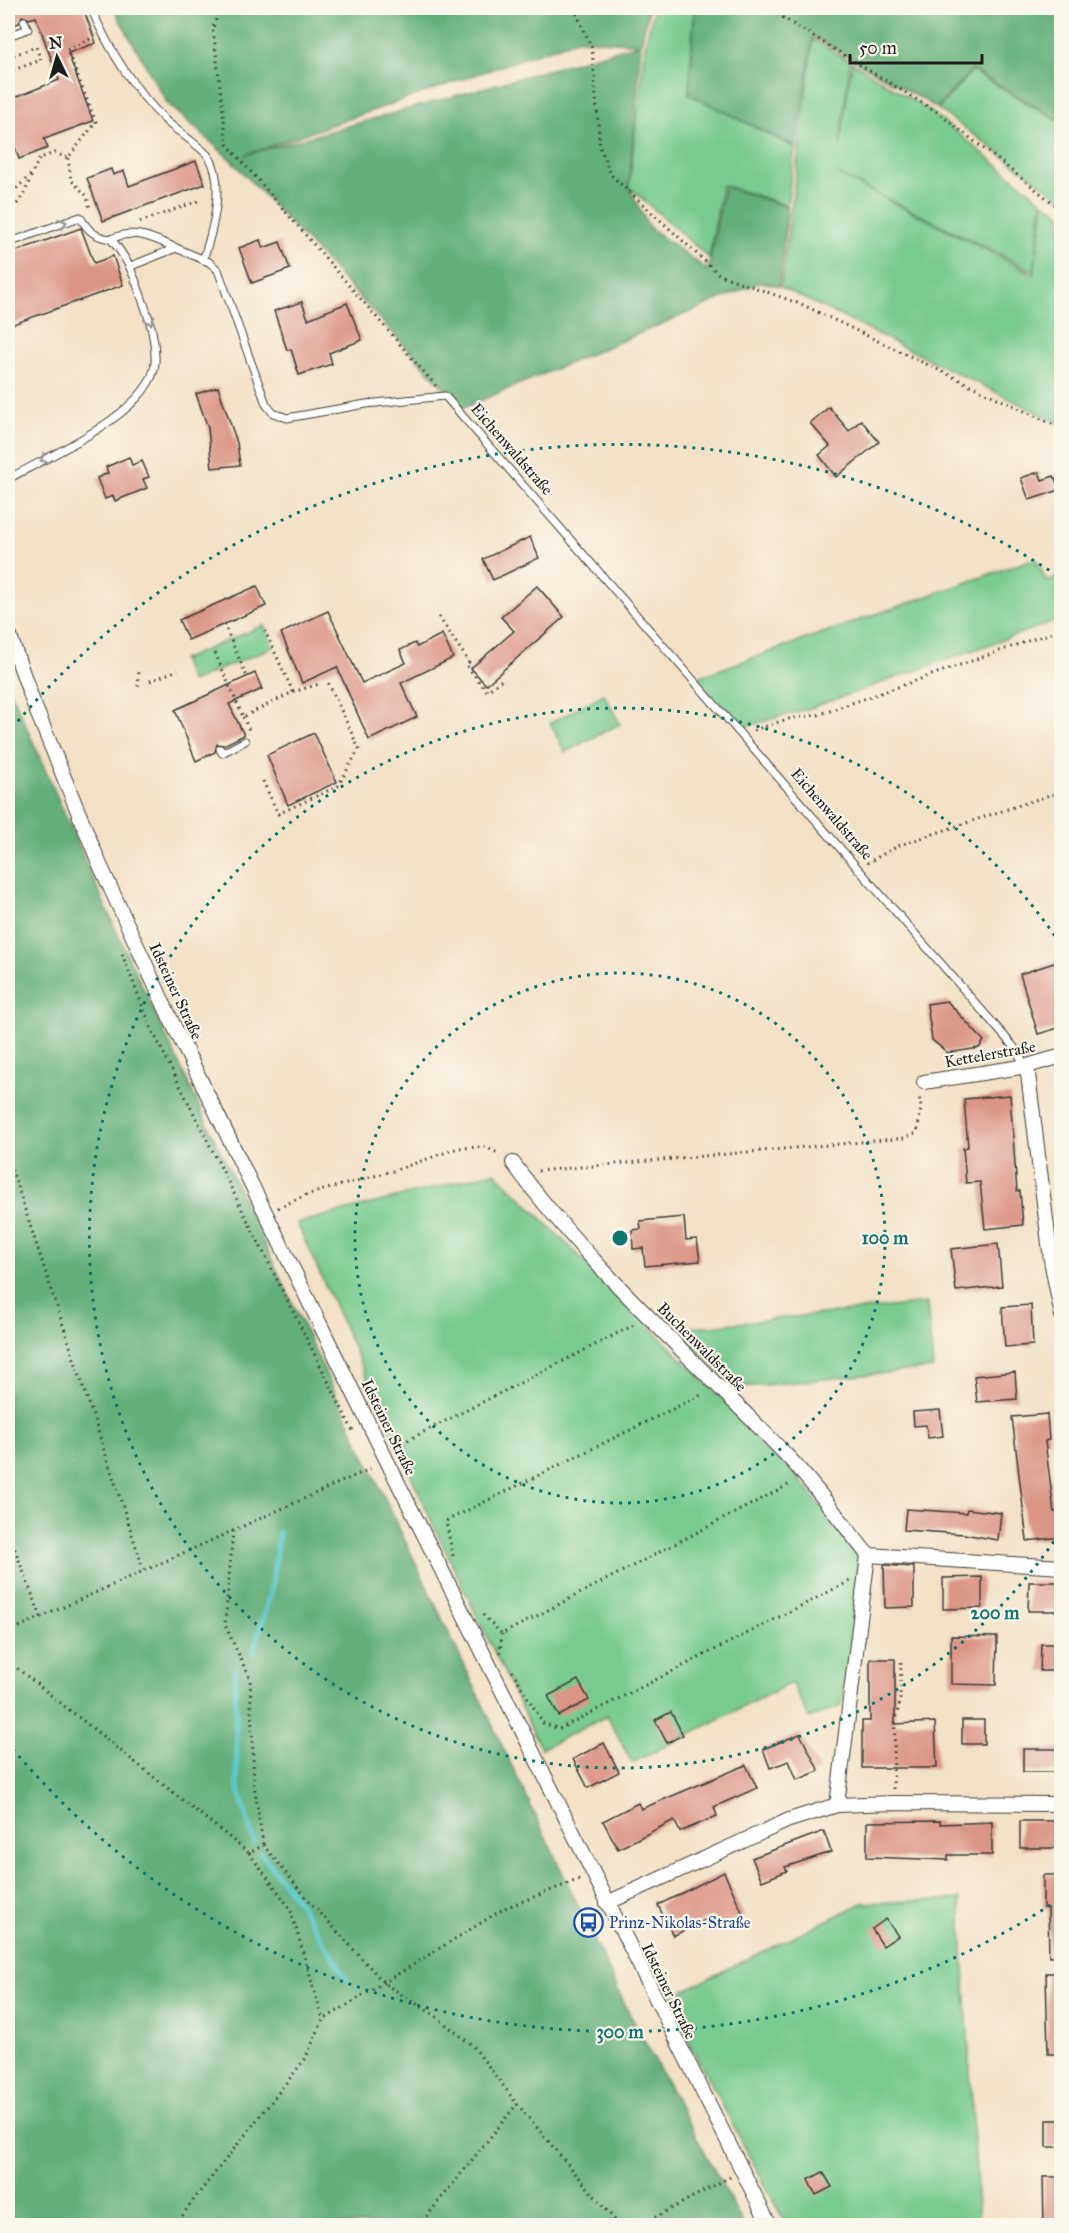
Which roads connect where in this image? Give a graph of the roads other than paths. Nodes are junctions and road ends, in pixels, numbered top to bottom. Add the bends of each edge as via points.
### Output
1 (91, 8) edge
2 (24, 21) dead end
3 (8, 36) edge
4 (111, 239) junction
5 (8, 243) edge
6 (176, 248) junction
7 (203, 260) junction
8 (131, 266) junction
9 (8, 479) edge
10 (8, 630) edge
11 (248, 739) road end
12 (220, 749) dead end
13 (1062, 1056) edge
14 (1027, 1066) junction
15 (924, 1082) road end
16 (513, 1163) road end
17 (1062, 1316) edge
18 (868, 1555) junction
19 (1062, 1567) edge
20 (1062, 1804) edge
21 (837, 1805) junction
22 (607, 1903) junction
23 (770, 2226) edge

1 - 7 lane via 103,36 144,100 209,156 215,176 216,221
2 - 3 lane via 28,29
5 -> 4 lane via 80,217 88,231
4 - 6 lane via 124,233 140,233
4 - 8 lane
6 - 7 lane
6 - 8 lane
7 - 14 lane, Eichenwaldstraße via 218,270 266,404 273,413 287,418 445,396
8 -> 9 lane via 153,330 155,364 140,397 120,416
10 - 22 street, Idsteiner Straße via 100,865 172,1022
11 - 12 lane via 222,753
13 - 14 street, Kettelerstraße
14 - 15 street, Kettelerstraße
14 - 17 street, Eichenwaldstraße via 1051,1260
16 - 18 street, Buchenwaldstraße via 546,1208 804,1477
18 - 19 street
18 - 21 street
20 - 21 street
21 - 22 street via 789,1820
22 - 23 street, Idsteiner Straße

